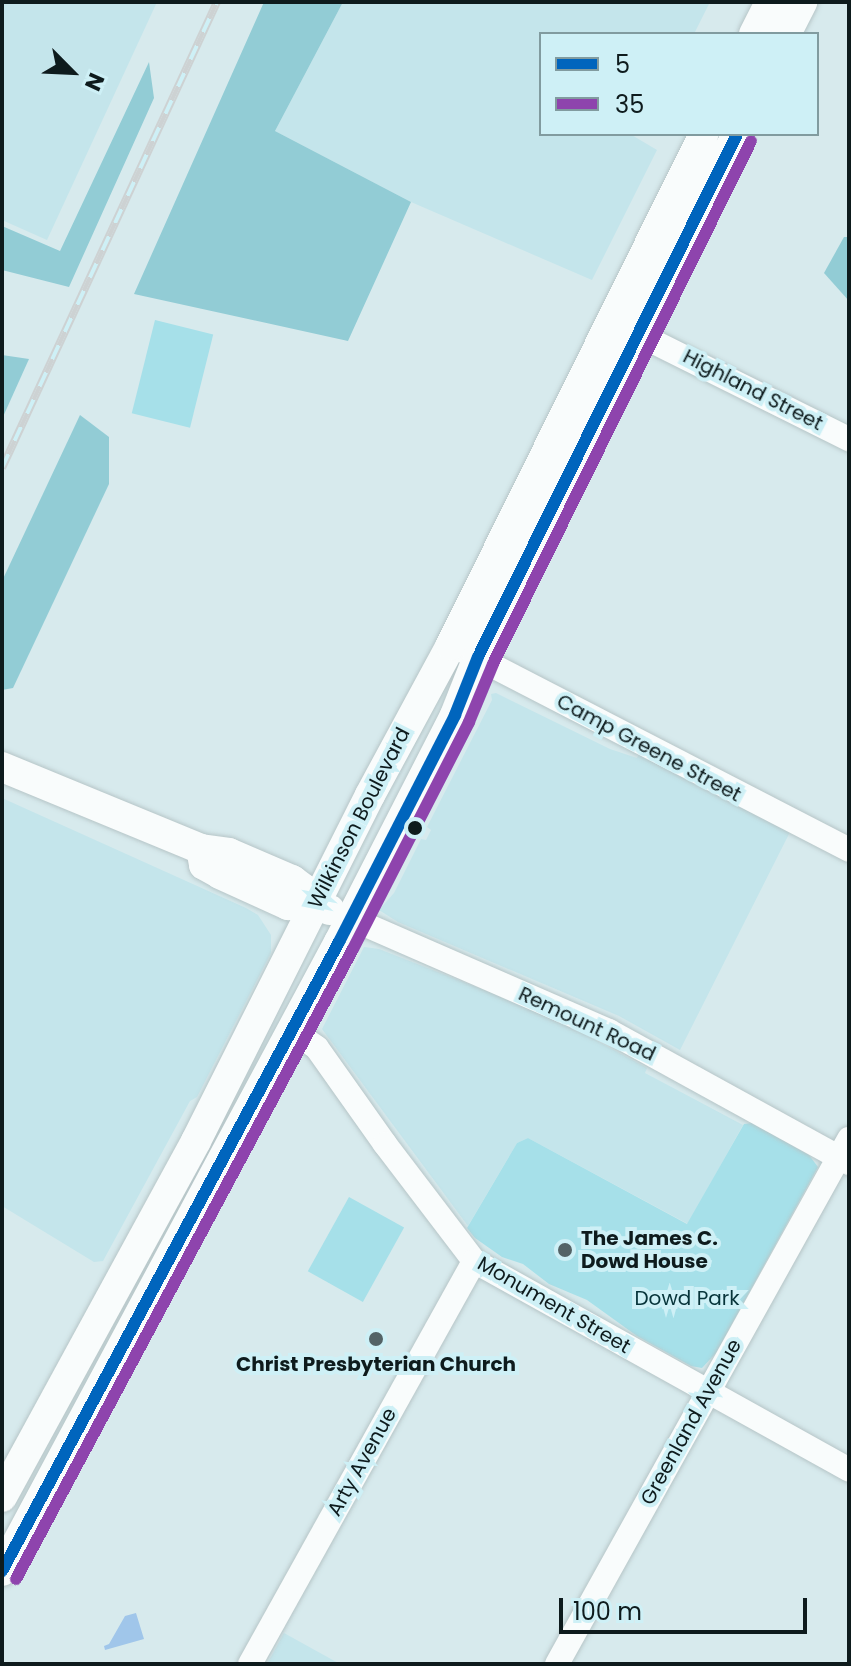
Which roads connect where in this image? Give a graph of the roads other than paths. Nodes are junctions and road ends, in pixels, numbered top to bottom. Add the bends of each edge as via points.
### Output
1 (770, 2) edge
2 (802, 2) edge
3 (755, 32) edge
4 (787, 32) edge
5 (703, 136) edge
6 (736, 136) edge
7 (625, 328) junction
8 (849, 439) edge
9 (464, 651) junction
10 (2, 767) edge
11 (849, 850) edge
12 (315, 904) junction
13 (350, 918) junction
14 (293, 1031) junction
15 (846, 1153) edge
16 (474, 1261) junction
17 (707, 1393) junction
18 (849, 1470) edge
19 (3, 1493) edge
20 (2, 1571) edge
21 (250, 1664) edge
22 (557, 1664) edge

1 - 3 main road
2 - 4 main road
5 - 7 main road, Wilkinson Boulevard
6 - 7 main road, Wilkinson Boulevard
7 - 8 street, Highland Street
7 - 9 main road, Wilkinson Boulevard
9 - 11 street, Camp Greene Street
9 - 12 main road, Wilkinson Boulevard
9 - 13 main road, Wilkinson Boulevard via 455,715
10 - 12 main road, Remount Road via 201,849 229,853 292,880
12 - 13 main road, Remount Road
12 - 19 main road, Wilkinson Boulevard via 196,1141
13 - 14 main road, Wilkinson Boulevard
13 - 15 street, Remount Road via 609,1031
14 - 16 street, Monument Street via 317,1048
14 - 20 main road, Wilkinson Boulevard
15 - 17 street, Greenland Avenue
16 - 17 street, Monument Street
16 - 21 street, Arty Avenue
17 - 18 street, Monument Street
17 - 22 street, Greenland Avenue

